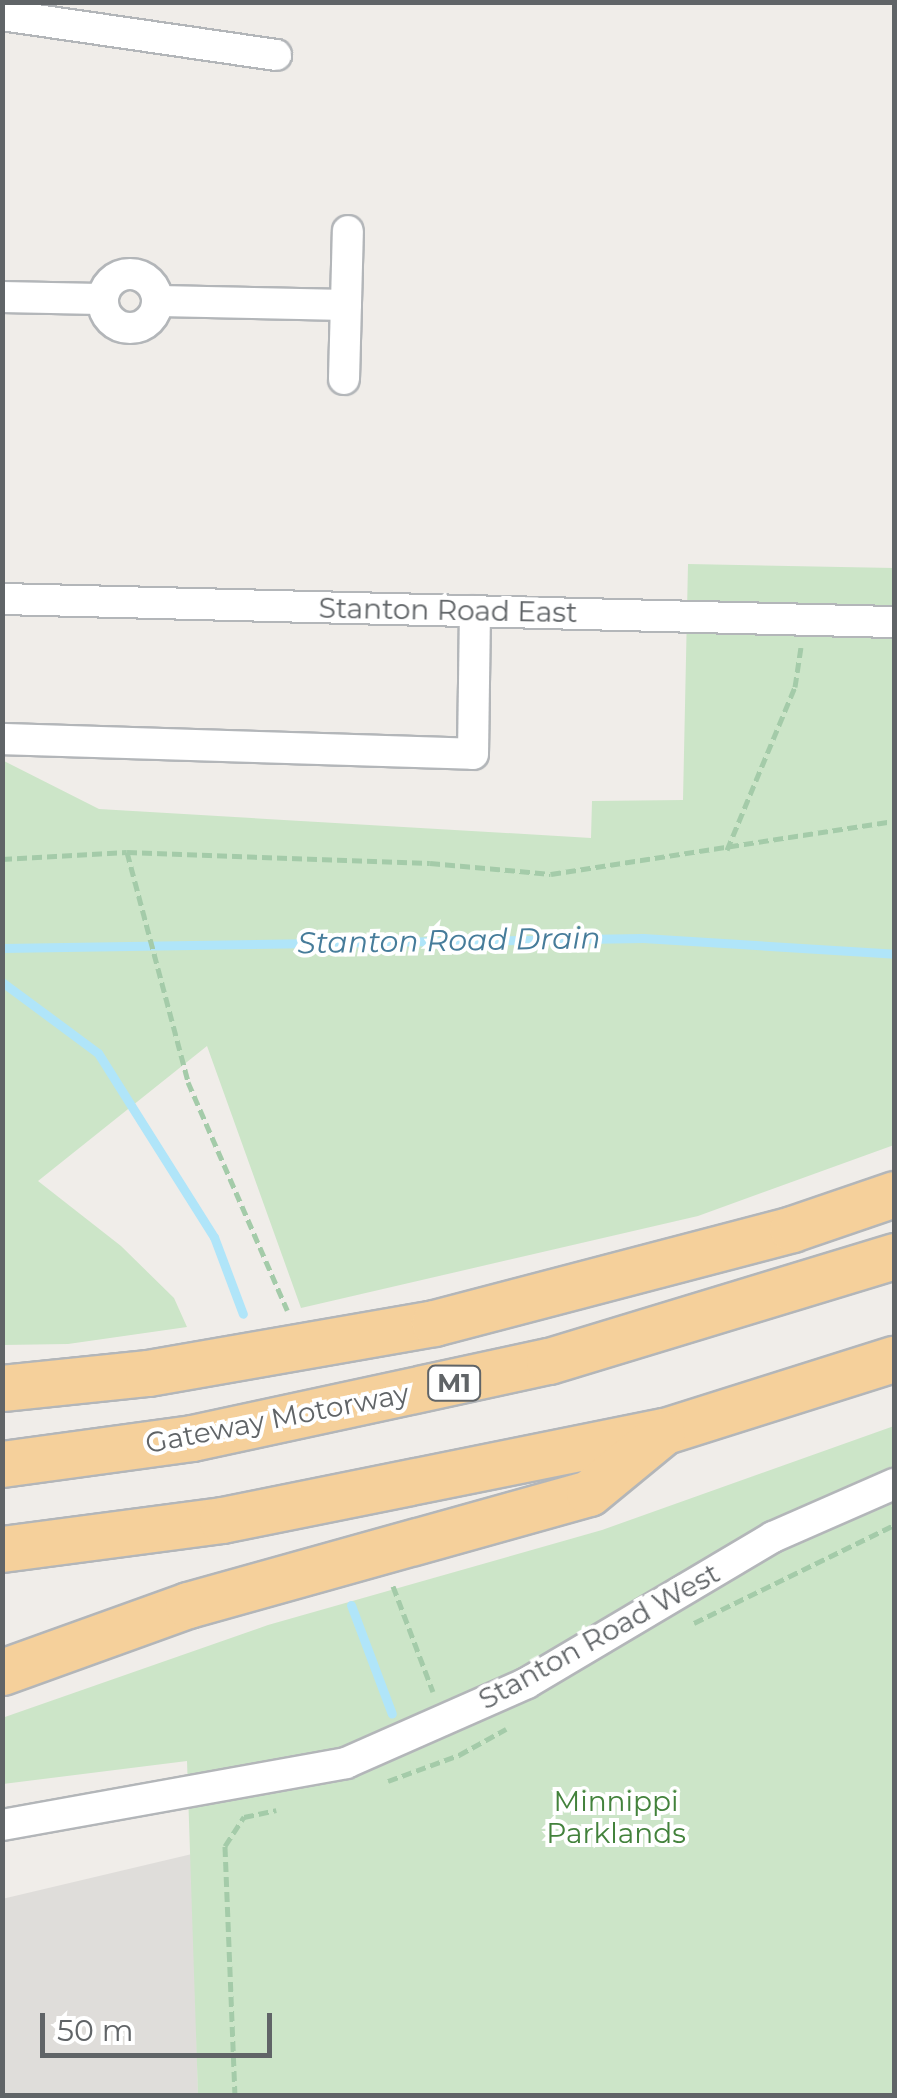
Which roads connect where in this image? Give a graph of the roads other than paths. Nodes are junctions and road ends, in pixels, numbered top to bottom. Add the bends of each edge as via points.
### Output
1 (2, 15) edge
2 (276, 55) dead end
3 (348, 231) dead end
4 (2, 297) edge
5 (346, 305) junction
6 (344, 379) dead end
7 (2, 599) edge
8 (476, 611) junction
9 (894, 622) edge
10 (2, 739) edge
11 (894, 1194) edge
12 (894, 1256) edge
13 (894, 1360) edge
14 (2, 1388) edge
15 (665, 1431) junction
16 (2, 1464) edge
17 (894, 1484) edge
18 (2, 1549) edge
19 (2, 1672) edge
20 (2, 1825) edge

1 - 2 street
3 - 5 street
4 - 5 street via 100,300 107,319 124,328 148,322 160,301
5 - 6 street
7 - 8 street, Stanton Road East
8 - 9 street, Stanton Road East
8 - 10 street via 473,754
11 - 14 highway via 792,1229 434,1323 168,1370
12 - 16 highway, Gateway Motorway / M1 via 530,1366 192,1438
13 - 15 highway
15 - 18 highway via 222,1520
15 - 19 highway via 588,1494 188,1605
17 - 20 street, Stanton Road West via 773,1537 526,1683 346,1763

